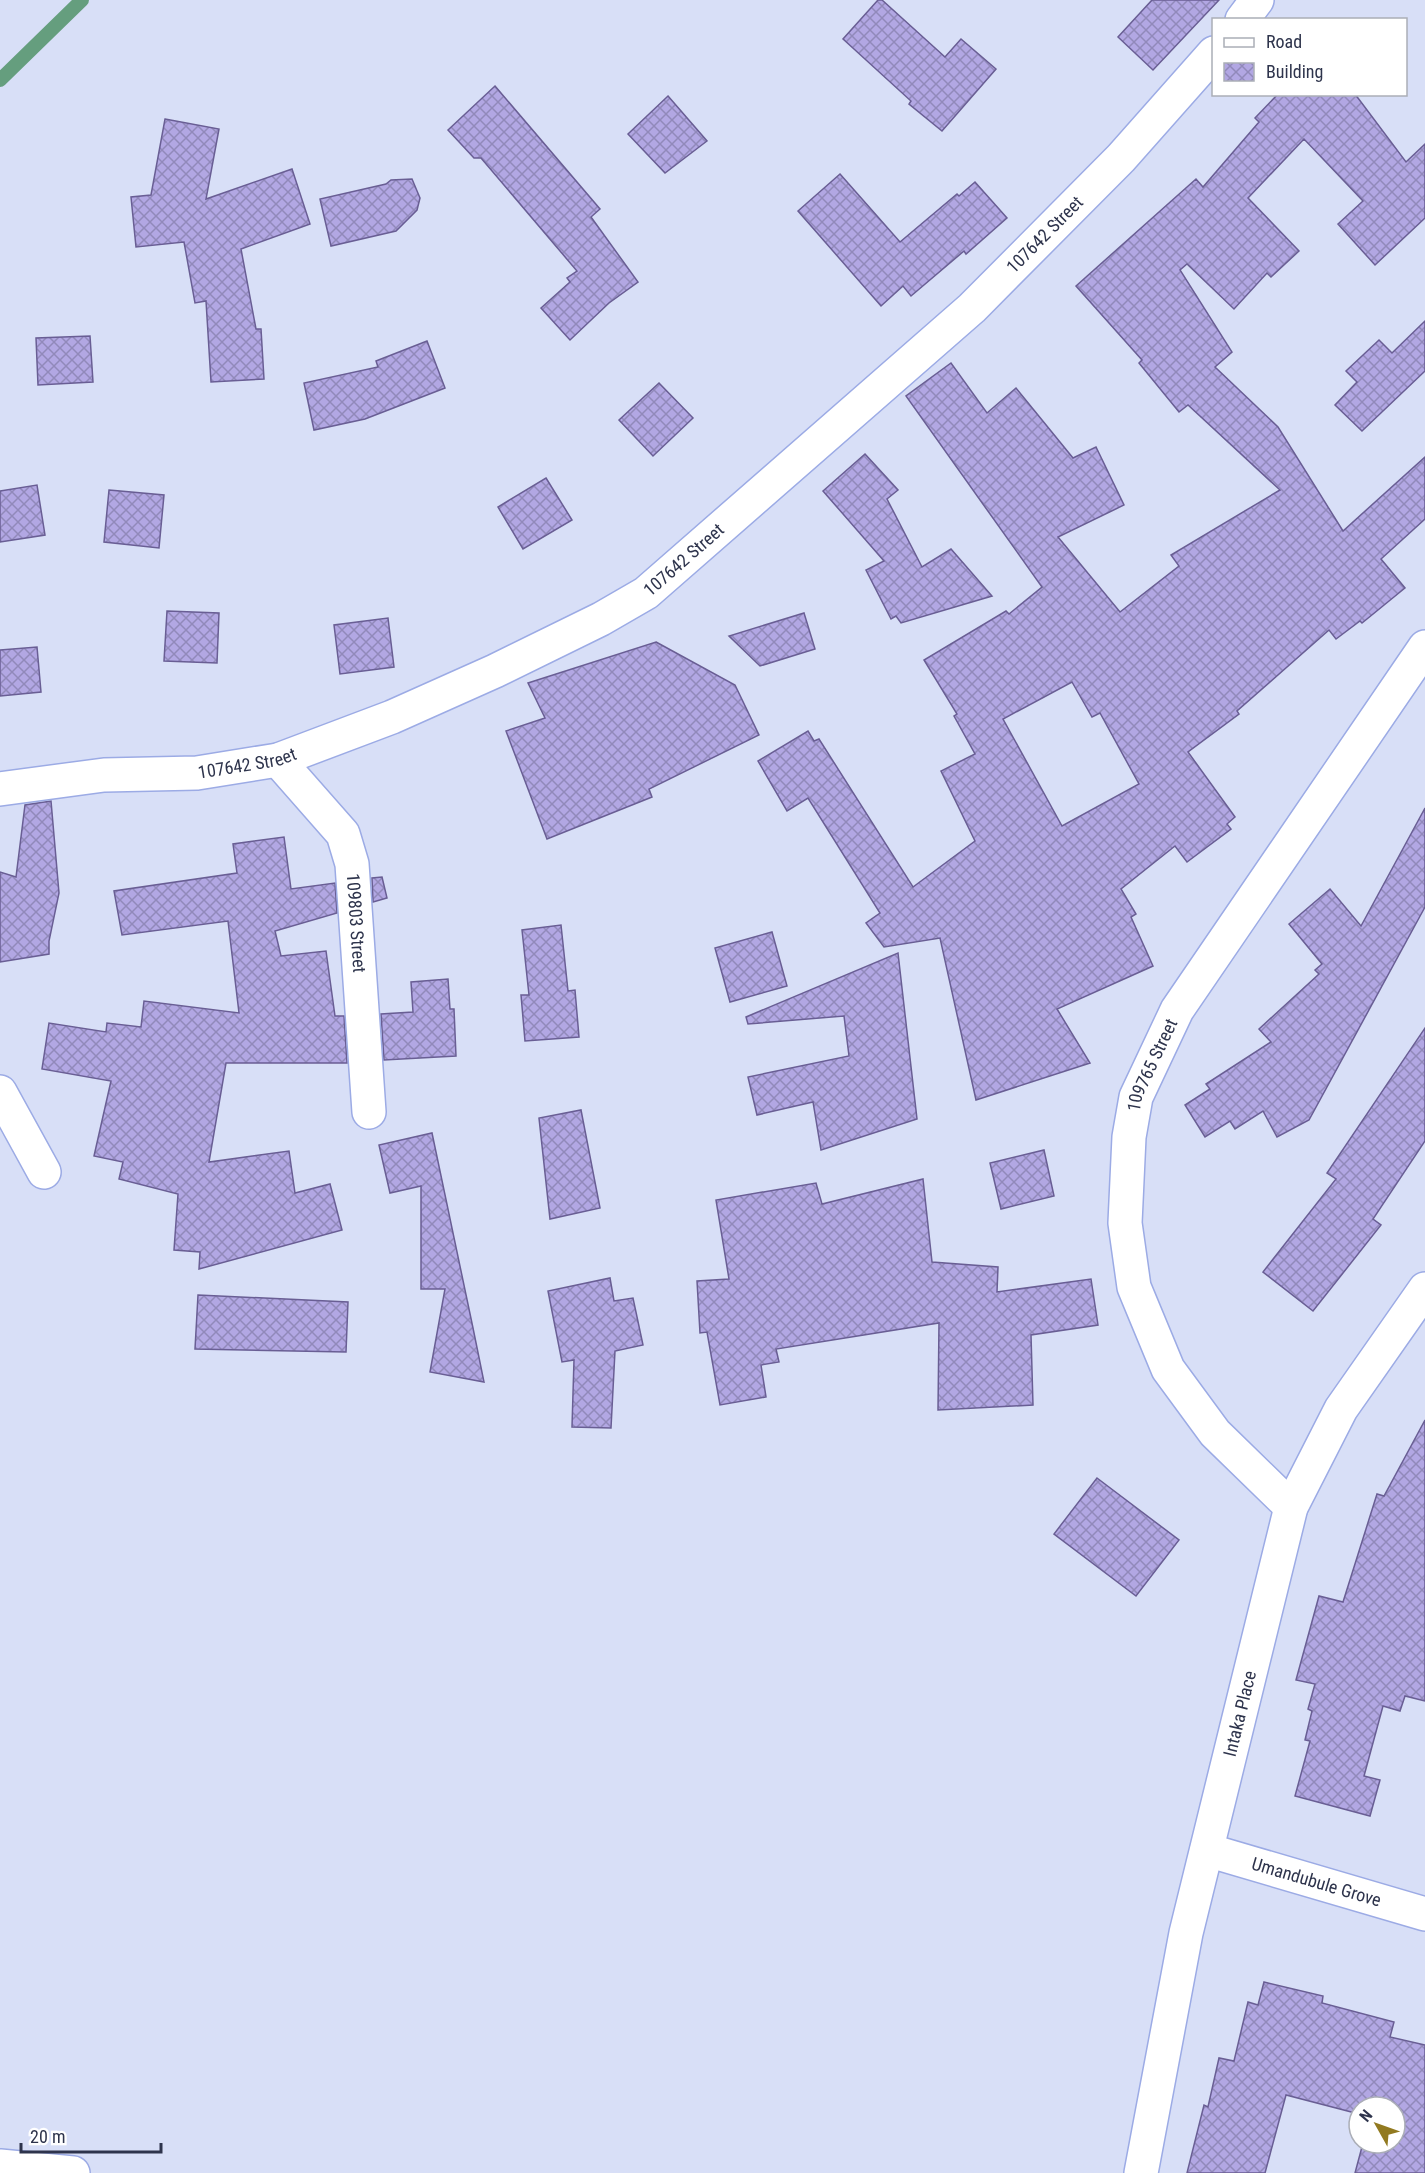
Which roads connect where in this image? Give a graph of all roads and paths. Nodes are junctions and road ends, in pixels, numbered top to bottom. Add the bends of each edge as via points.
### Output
1 (1257, 0) edge
2 (1244, 18) edge
3 (1212, 55) edge
4 (1425, 647) edge
5 (278, 760) junction
6 (0, 789) edge
7 (0, 1092) edge
8 (369, 1112) dead end
9 (44, 1172) dead end
10 (1425, 1289) edge
11 (1291, 1508) junction
12 (1207, 1850) junction
13 (1425, 1914) edge
14 (0, 2166) edge
15 (73, 2173) edge
16 (1141, 2173) edge

1 - 2 street
3 - 5 street, 107642 Street via 1121,158 972,308 646,593 495,671 392,717
4 - 11 street, 109765 Street via 1177,1010 1136,1097 1129,1137 1125,1223 1134,1287 1168,1369 1215,1433
5 - 6 street, 107642 Street via 197,773 104,775
5 - 8 street, 109803 Street via 343,834 352,864
7 - 9 street
10 - 11 street, Intaka Place via 1341,1409
11 - 12 street, Intaka Place
12 - 13 street, Umandubule Grove
12 - 16 street, Intaka Place via 1186,1933
14 - 15 street

